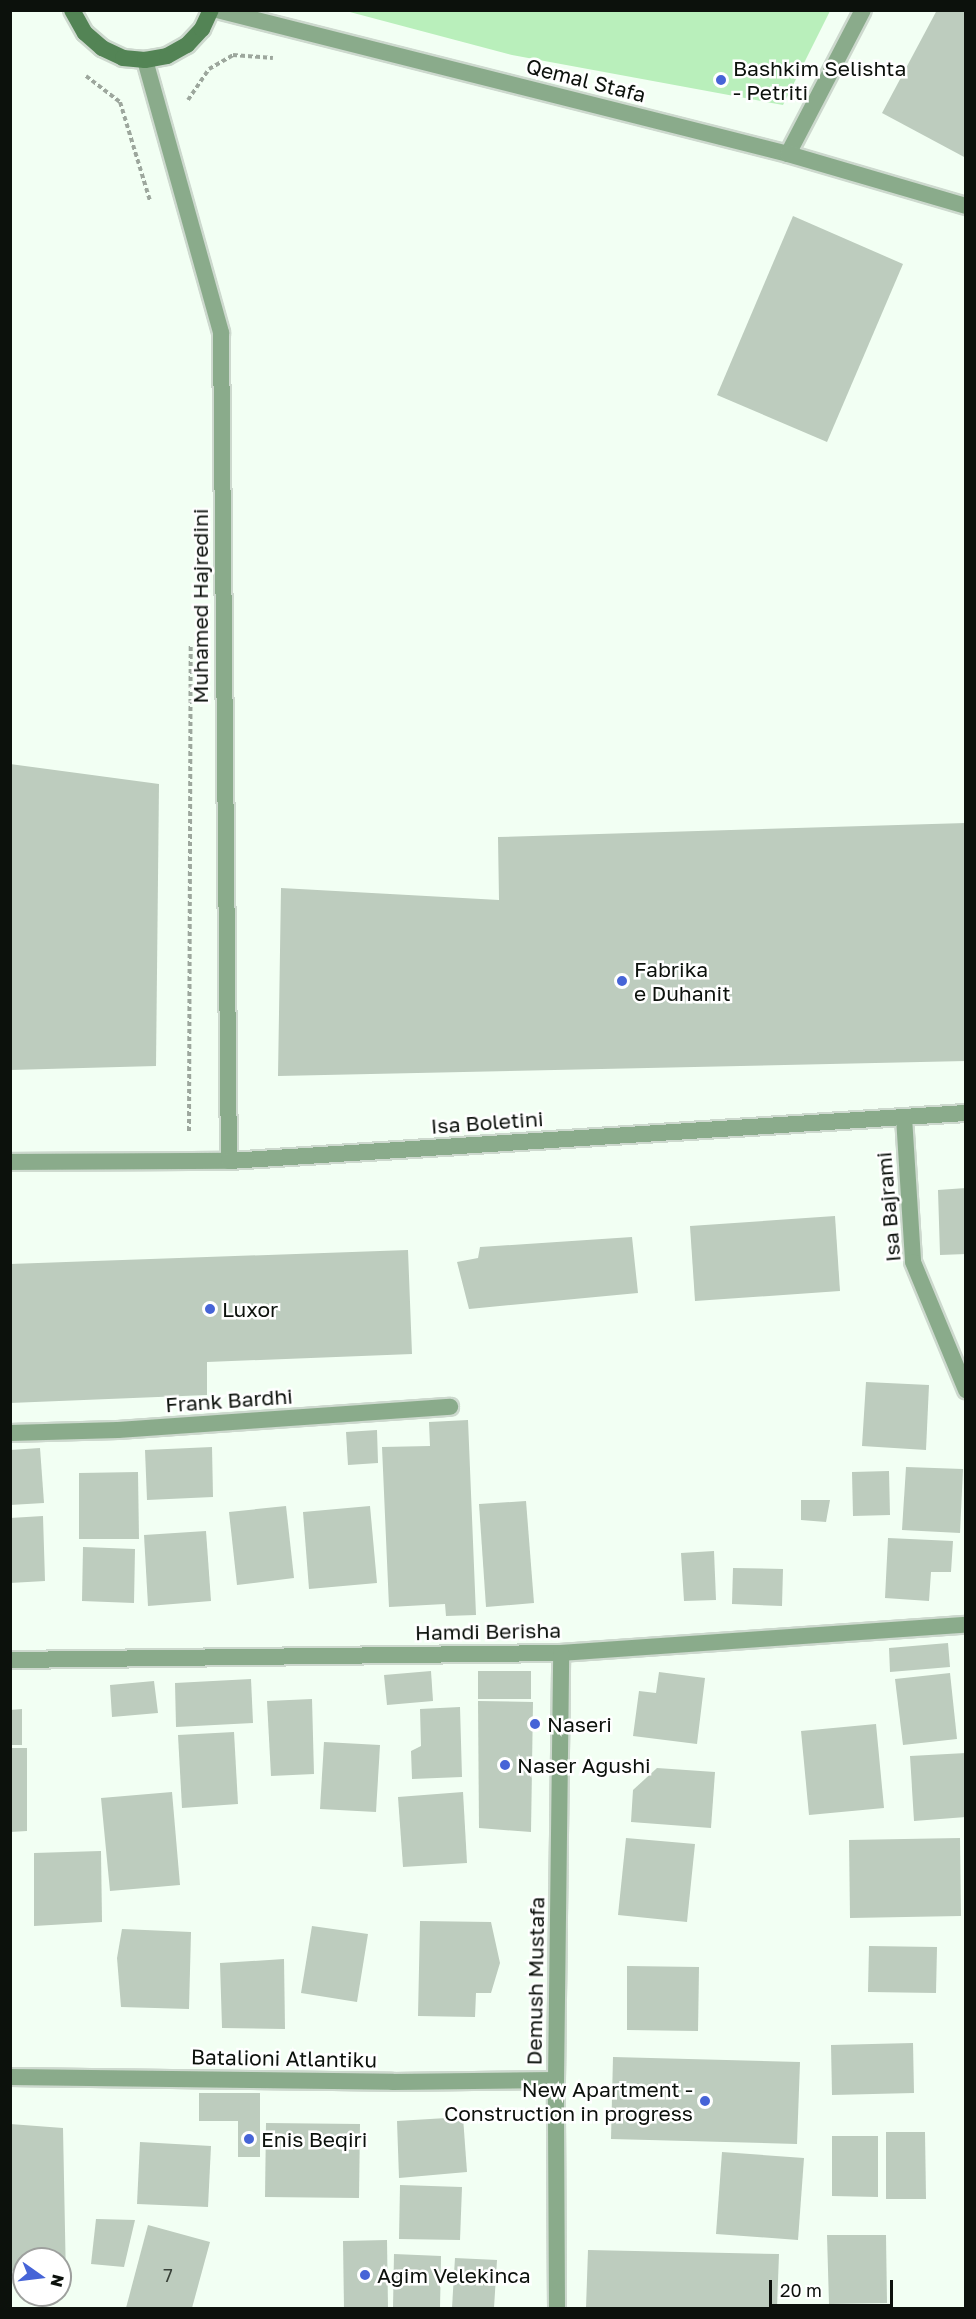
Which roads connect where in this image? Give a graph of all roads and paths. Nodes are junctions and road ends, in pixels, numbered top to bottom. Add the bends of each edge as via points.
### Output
1 (72, 10) edge
2 (211, 10) edge
3 (217, 10) edge
4 (863, 10) edge
5 (281, 58) dead end
6 (145, 60) junction
7 (79, 70) dead end
8 (187, 107) dead end
9 (788, 154) junction
10 (151, 203) dead end
11 (966, 206) edge
12 (191, 634) dead end
13 (966, 1113) edge
14 (904, 1117) junction
15 (189, 1131) dead end
16 (229, 1161) junction
17 (10, 1162) edge
18 (966, 1390) edge
19 (450, 1407) dead end
20 (10, 1433) edge
21 (966, 1624) edge
22 (561, 1653) junction
23 (10, 1660) edge
24 (10, 2077) edge
25 (556, 2080) junction
26 (558, 2308) edge

1 - 6 main road via 85,33 102,48 123,58
2 - 6 main road via 202,29 187,45 167,56
3 - 9 street, Qemal Stafa
4 - 9 street
5 - 8 path via 233,55 209,69 188,97
6 - 16 street, Muhamed Hajredini via 221,333
7 - 10 path via 120,102
9 - 11 street, Qemal Stafa
12 - 15 path
13 - 14 street, Isa Boletini
14 - 16 street, Isa Boletini
14 - 18 street, Isa Bajrami via 913,1262
16 - 17 street, Isa Boletini
19 - 20 street, Frank Bardhi via 118,1430
21 - 22 street, Hamdi Berisha
22 - 23 street, Hamdi Berisha
22 - 25 street, Demush Mustafa
24 - 25 street, Batalioni Atlantiku
25 - 26 street, Demush Mustafa

